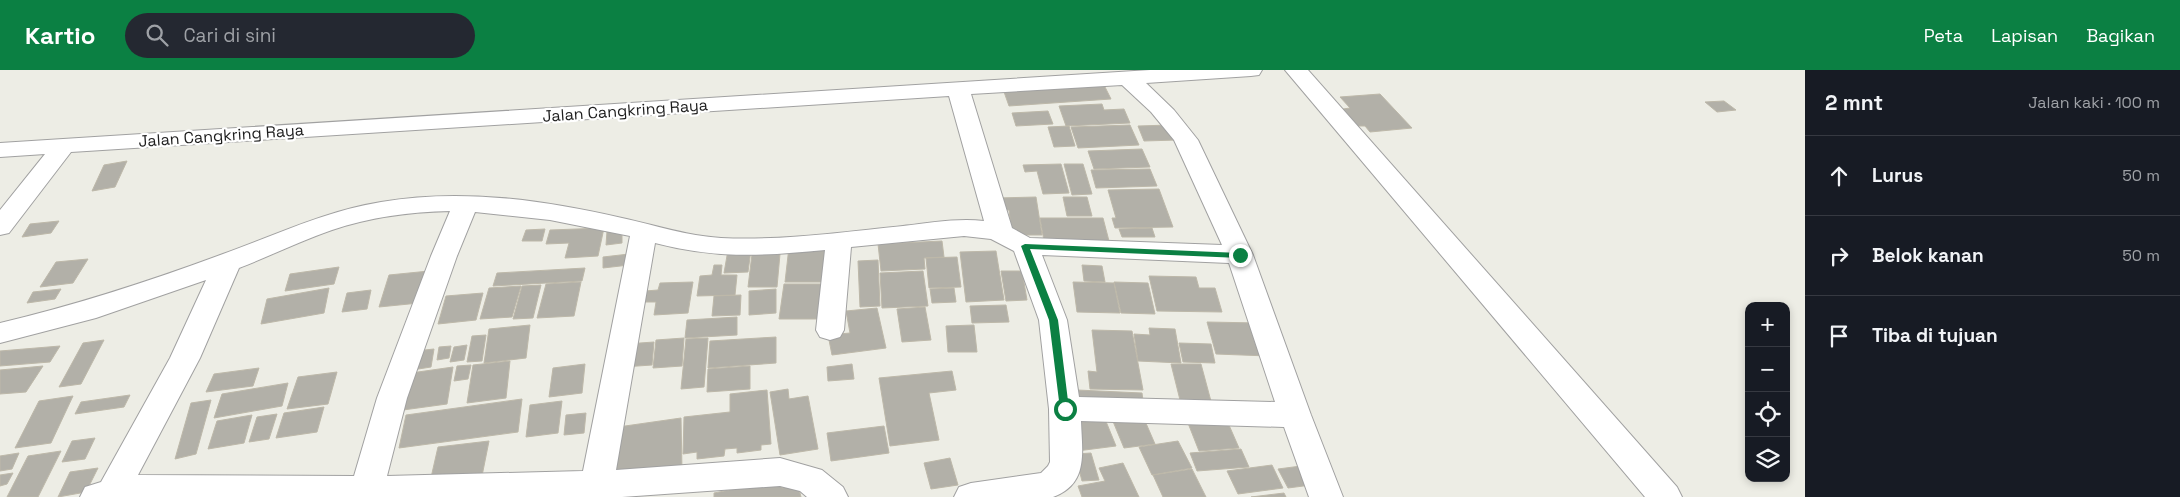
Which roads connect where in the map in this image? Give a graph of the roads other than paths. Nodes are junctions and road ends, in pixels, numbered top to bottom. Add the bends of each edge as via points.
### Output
1 (1250, 70) edge
2 (1296, 70) edge
3 (1127, 78) junction
4 (958, 88) junction
5 (65, 145) junction
6 (0, 150) edge
7 (466, 203) junction
8 (0, 227) edge
9 (644, 231) junction
10 (1000, 233) junction
11 (838, 240) junction
12 (1025, 246) junction
13 (1240, 255) junction
14 (228, 262) junction
15 (830, 330) dead end
16 (0, 333) edge
17 (1065, 409) junction
18 (1295, 414) junction
19 (598, 491) edge
20 (365, 493) edge
21 (106, 496) edge
22 (830, 497) edge
23 (970, 497) edge
24 (1326, 497) edge
25 (1665, 497) edge

1 - 3 street, Jalan Cangkring Raya
2 - 25 street
3 - 4 street, Jalan Cangkring Raya
3 - 13 street via 1159,107 1186,140
4 - 5 street, Jalan Cangkring Raya
4 - 10 street
5 - 6 street, Jalan Cangkring Raya
5 - 8 street
7 - 9 street via 530,208
7 - 14 street via 399,207 340,219
7 - 20 street via 392,398
9 - 11 street via 703,245 729,247
9 - 19 street
10 - 11 street via 975,228
10 - 12 street
11 - 15 street
12 - 13 street
12 - 17 street via 1053,320
13 - 18 street
14 - 16 street via 54,320
14 - 21 street via 185,358
17 - 18 street
17 - 23 street via 1066,462 1054,482 1033,489
18 - 24 street
19 - 20 street
19 - 22 street via 780,472 810,480
20 - 21 street via 165,487

